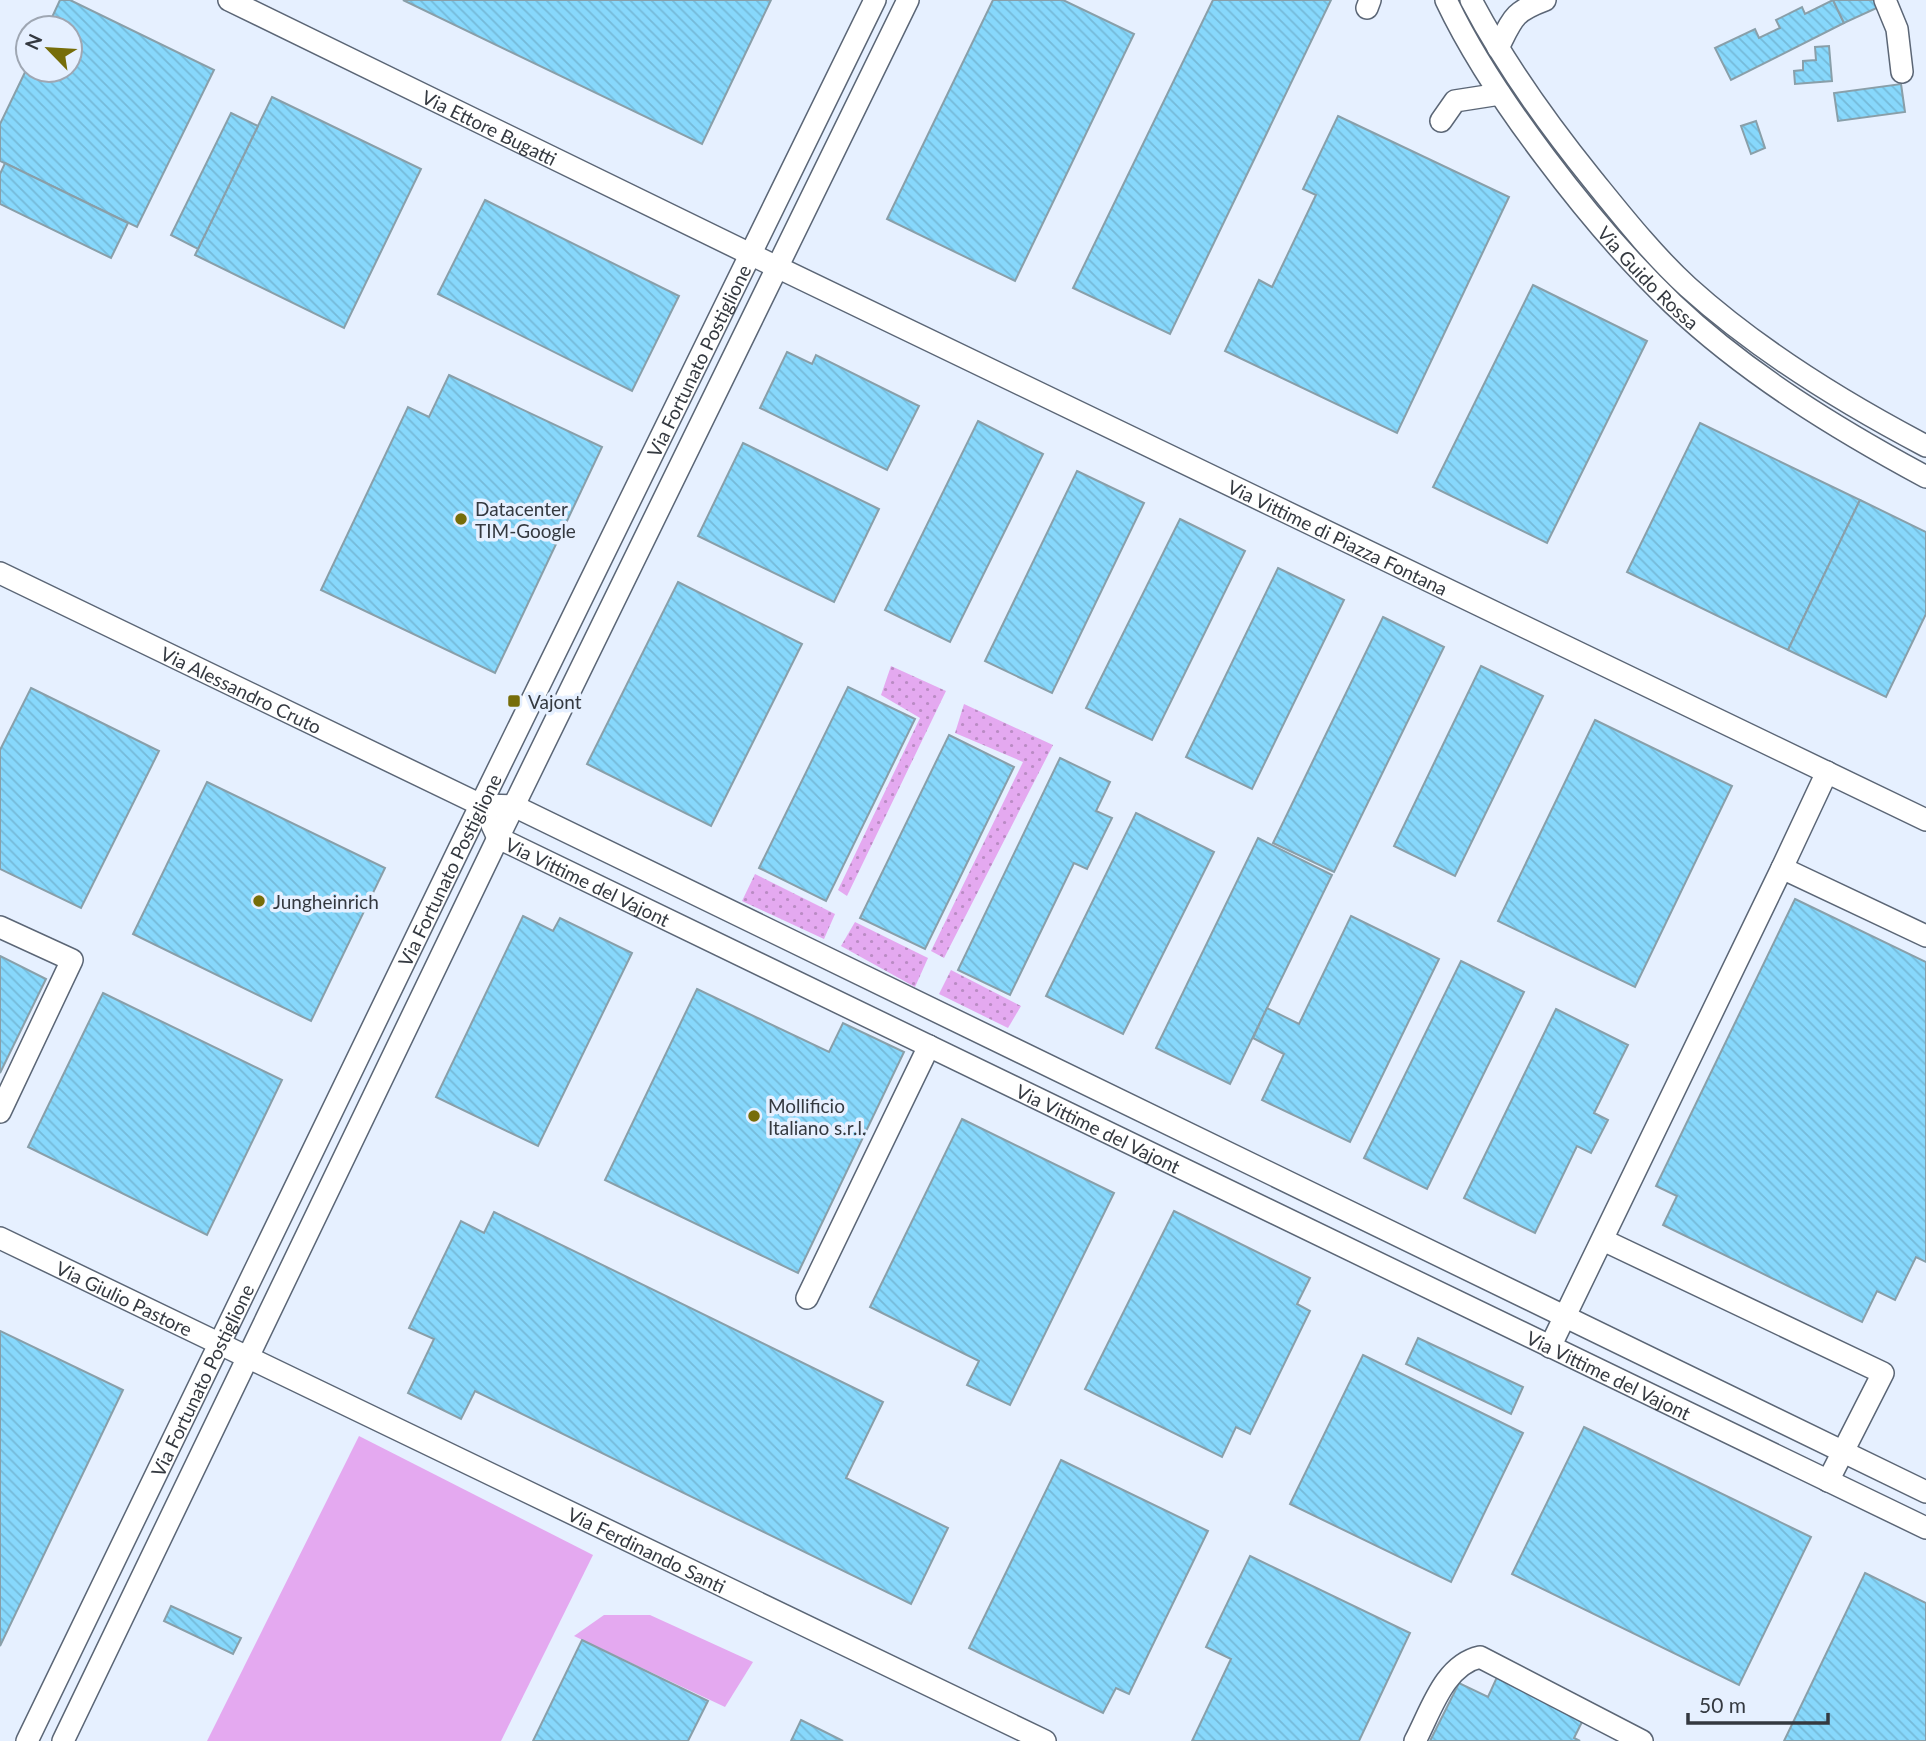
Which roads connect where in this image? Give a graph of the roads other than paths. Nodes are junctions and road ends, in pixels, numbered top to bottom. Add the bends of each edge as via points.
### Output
1 (229, 0) edge
2 (875, 0) edge
3 (908, 0) edge
4 (1446, 0) edge
5 (1471, 0) edge
6 (1545, 0) edge
7 (1885, 0) edge
8 (1497, 48) junction
9 (1902, 72) dead end
10 (1500, 94) junction
11 (1441, 121) dead end
12 (750, 254) junction
13 (777, 267) junction
14 (1926, 446) edge
15 (1926, 477) edge
16 (606, 549) junction
17 (634, 561) junction
18 (0, 573) edge
19 (1827, 772) junction
20 (481, 805) junction
21 (514, 806) junction
22 (1926, 820) edge
23 (498, 838) junction
24 (1782, 868) junction
25 (0, 927) edge
26 (775, 933) junction
27 (1926, 936) edge
28 (760, 965) junction
29 (929, 1046) junction
30 (0, 1112) edge
31 (328, 1120) junction
32 (356, 1133) junction
33 (1390, 1231) junction
34 (0, 1238) edge
35 (1603, 1240) junction
36 (1375, 1262) junction
37 (807, 1298) dead end
38 (1565, 1317) junction
39 (220, 1343) junction
40 (1550, 1348) junction
41 (248, 1356) junction
42 (1843, 1451) junction
43 (1900, 1479) junction
44 (1828, 1481) junction
45 (1926, 1492) edge
46 (1886, 1509) junction
47 (1926, 1528) edge
48 (27, 1741) edge
49 (62, 1741) edge
50 (1045, 1741) edge
51 (1415, 1741) edge
52 (1642, 1741) edge

1 - 12 street, Via Ettore Bugatti
2 - 12 street, Via Fortunato Postiglione
3 - 13 street, Via Fortunato Postiglione
4 - 10 street, Via Guido Rossa
5 - 8 street, Via Guido Rossa
6 - 8 street via 1522,8
7 - 9 street via 1897,29
8 - 14 street, Via Guido Rossa via 1536,108 1628,224 1688,286 1803,374
10 - 11 street via 1455,101
10 - 15 street, Via Guido Rossa via 1609,239 1674,305 1790,397
12 - 13 street, Via Vittime di Piazza Fontana
12 - 16 street, Via Fortunato Postiglione
13 - 17 street, Via Fortunato Postiglione
13 - 19 street, Via Vittime di Piazza Fontana
16 - 17 street
16 - 20 street, Via Fortunato Postiglione
17 - 21 street, Via Fortunato Postiglione
18 - 20 street, Via Alessandro Cruto
19 - 22 street, Via Vittime di Piazza Fontana
19 - 24 street
20 - 21 street, Via Vittime del Vajont
20 - 23 street, Via Vittime del Vajont
20 - 31 street, Via Fortunato Postiglione
21 - 23 street, Via Fortunato Postiglione
21 - 26 street, Via Vittime del Vajont
23 - 28 street, Via Vittime del Vajont
23 - 32 street, Via Fortunato Postiglione
24 - 27 street
24 - 35 street
25 - 30 street via 72,960
26 - 28 street
26 - 33 street, Via Vittime del Vajont
28 - 29 street, Via Vittime del Vajont
29 - 36 street, Via Vittime del Vajont
29 - 37 street
31 - 32 street
31 - 39 street, Via Fortunato Postiglione
32 - 41 street, Via Fortunato Postiglione
33 - 36 street
33 - 38 street, Via Vittime del Vajont
34 - 39 street, Via Giulio Pastore
35 - 38 street
35 - 42 street via 1883,1373
36 - 40 street, Via Vittime del Vajont
38 - 40 street
38 - 42 street, Via Vittime del Vajont
39 - 41 street, Via Giulio Pastore
39 - 48 street, Via Fortunato Postiglione
40 - 44 street, Via Vittime del Vajont
41 - 49 street, Via Fortunato Postiglione
41 - 50 street, Via Ferdinando Santi
42 - 43 street, Via Vittime del Vajont
42 - 44 street
43 - 45 street, Via Vittime del Vajont
43 - 46 street
44 - 46 street, Via Vittime del Vajont
46 - 47 street, Via Vittime del Vajont
51 - 52 street via 1451,1673 1467,1660 1480,1657

